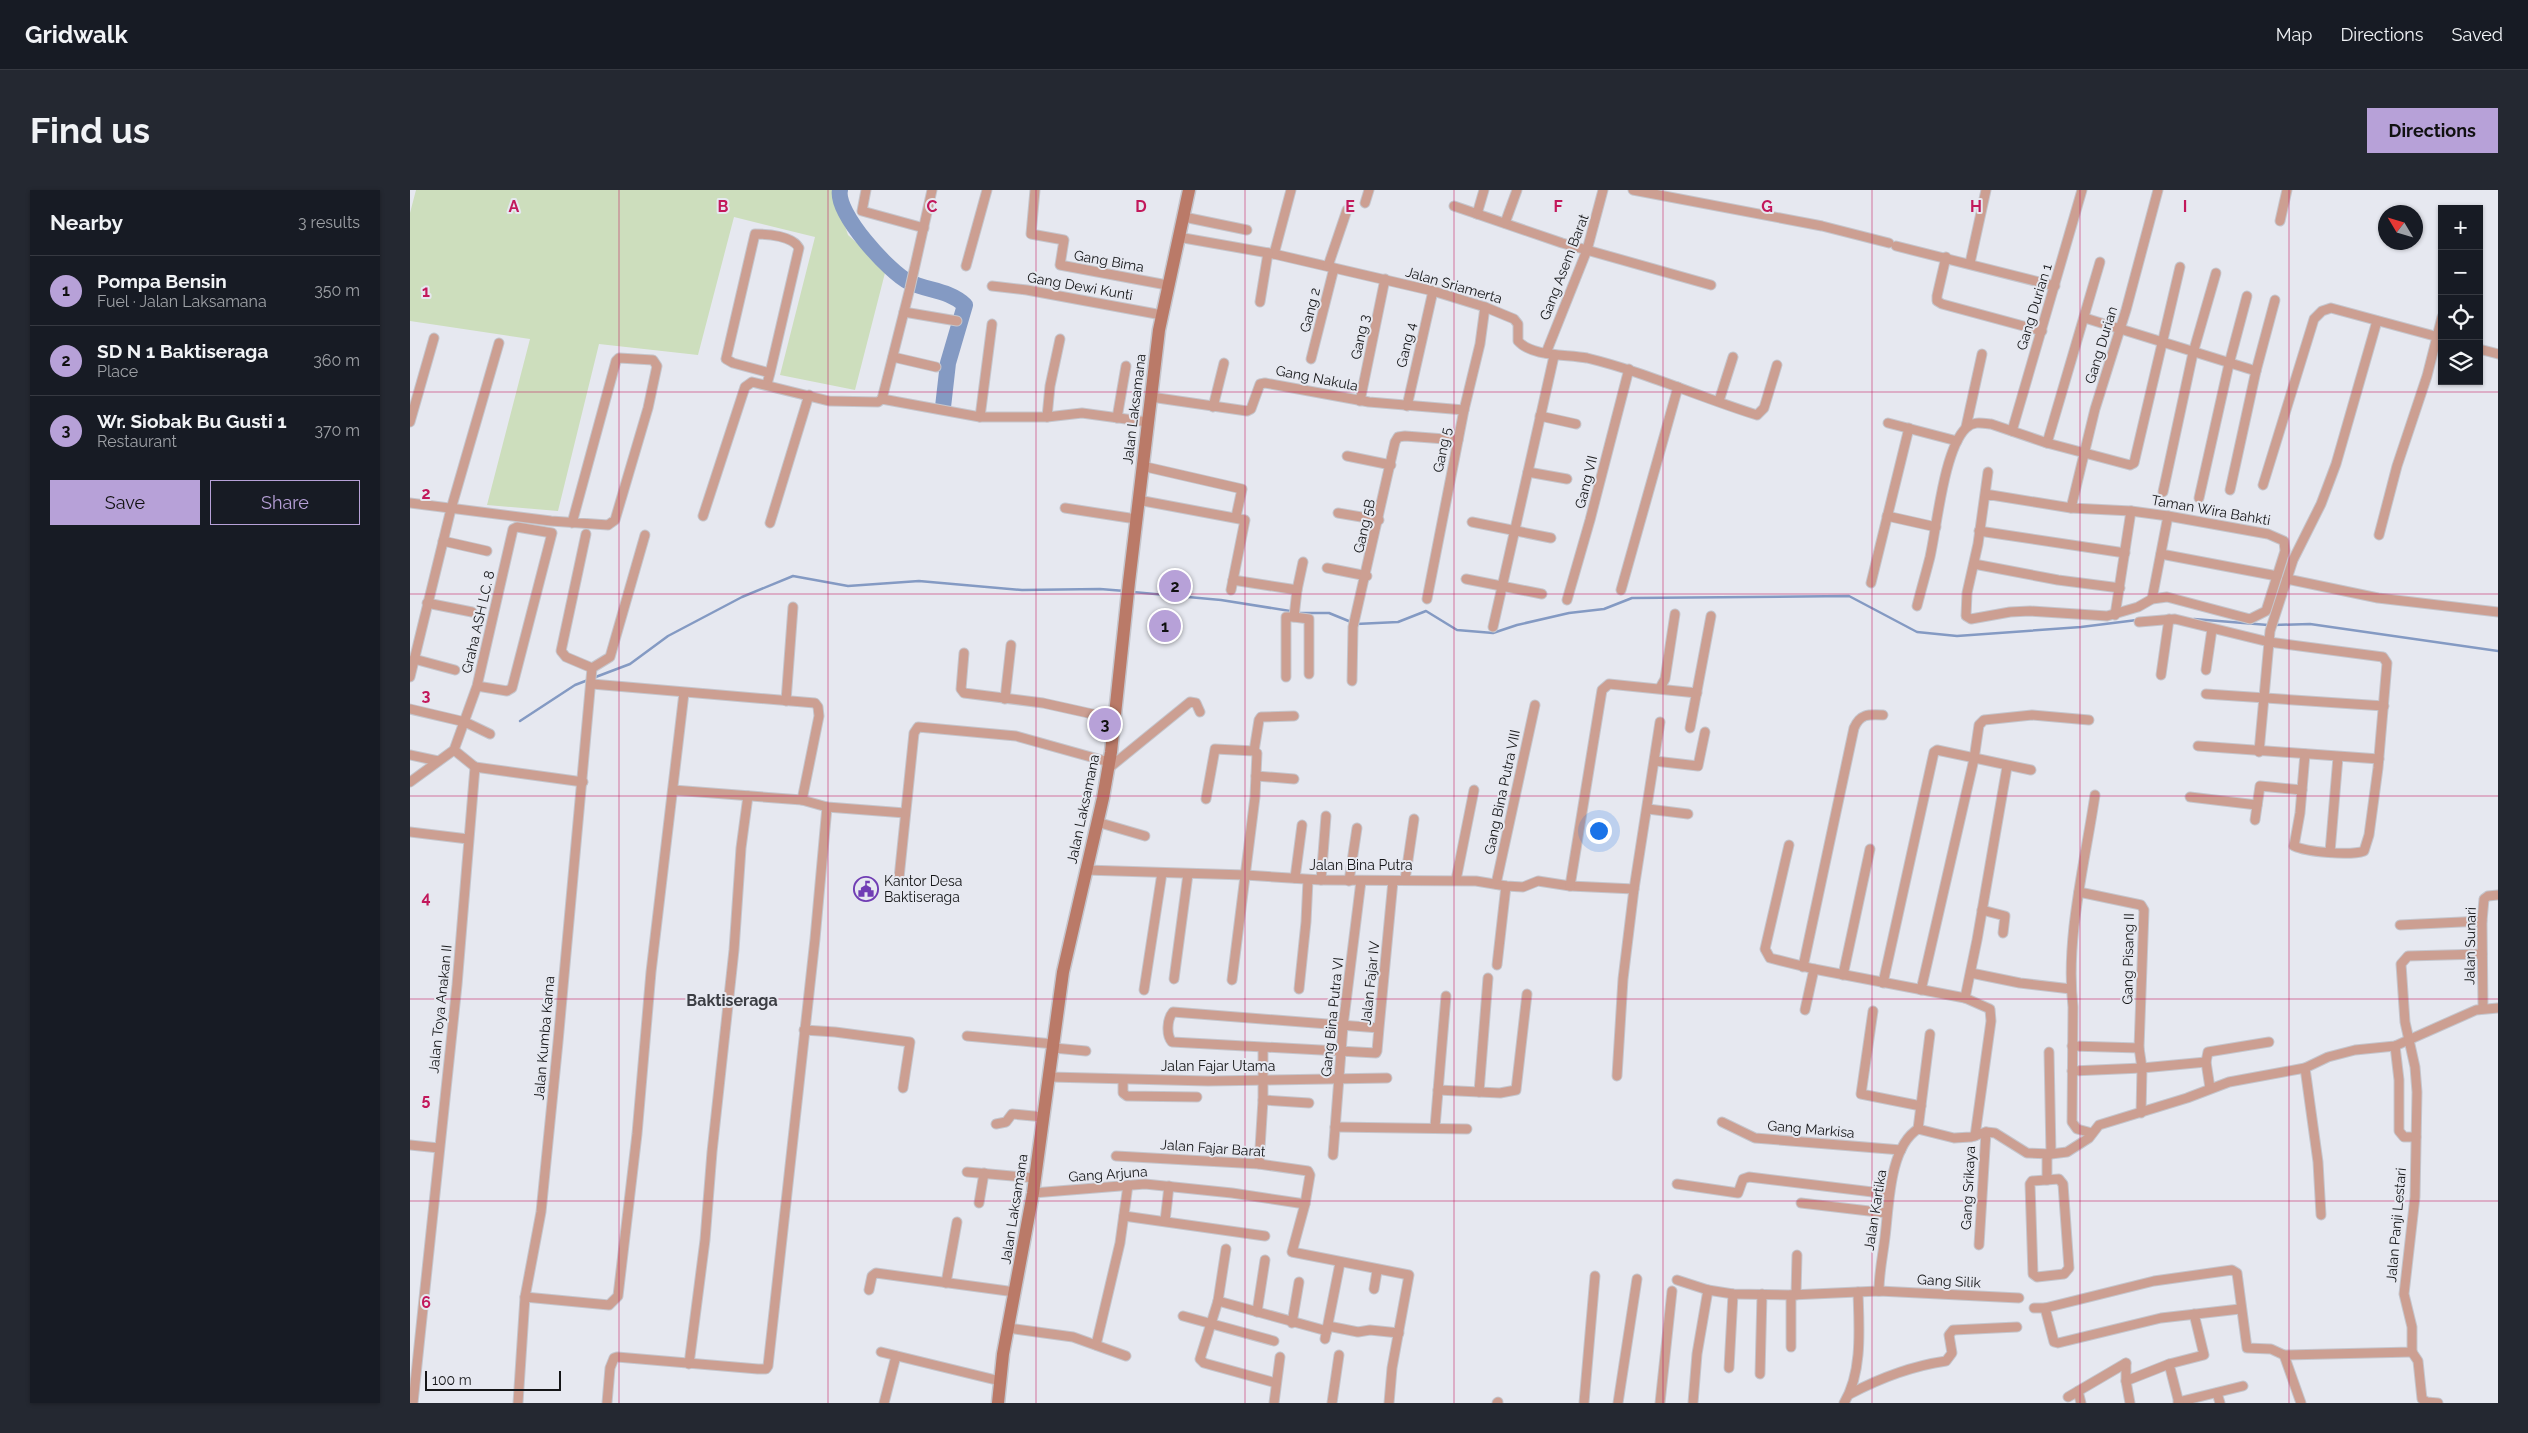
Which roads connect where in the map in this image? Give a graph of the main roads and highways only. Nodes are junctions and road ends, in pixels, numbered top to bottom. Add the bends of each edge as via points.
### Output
1 (1189, 190) edge
2 (998, 1403) edge

1 - 2 main road, Jalan Laksamana via 1162,315 1109,765 1063,972 1033,1193

